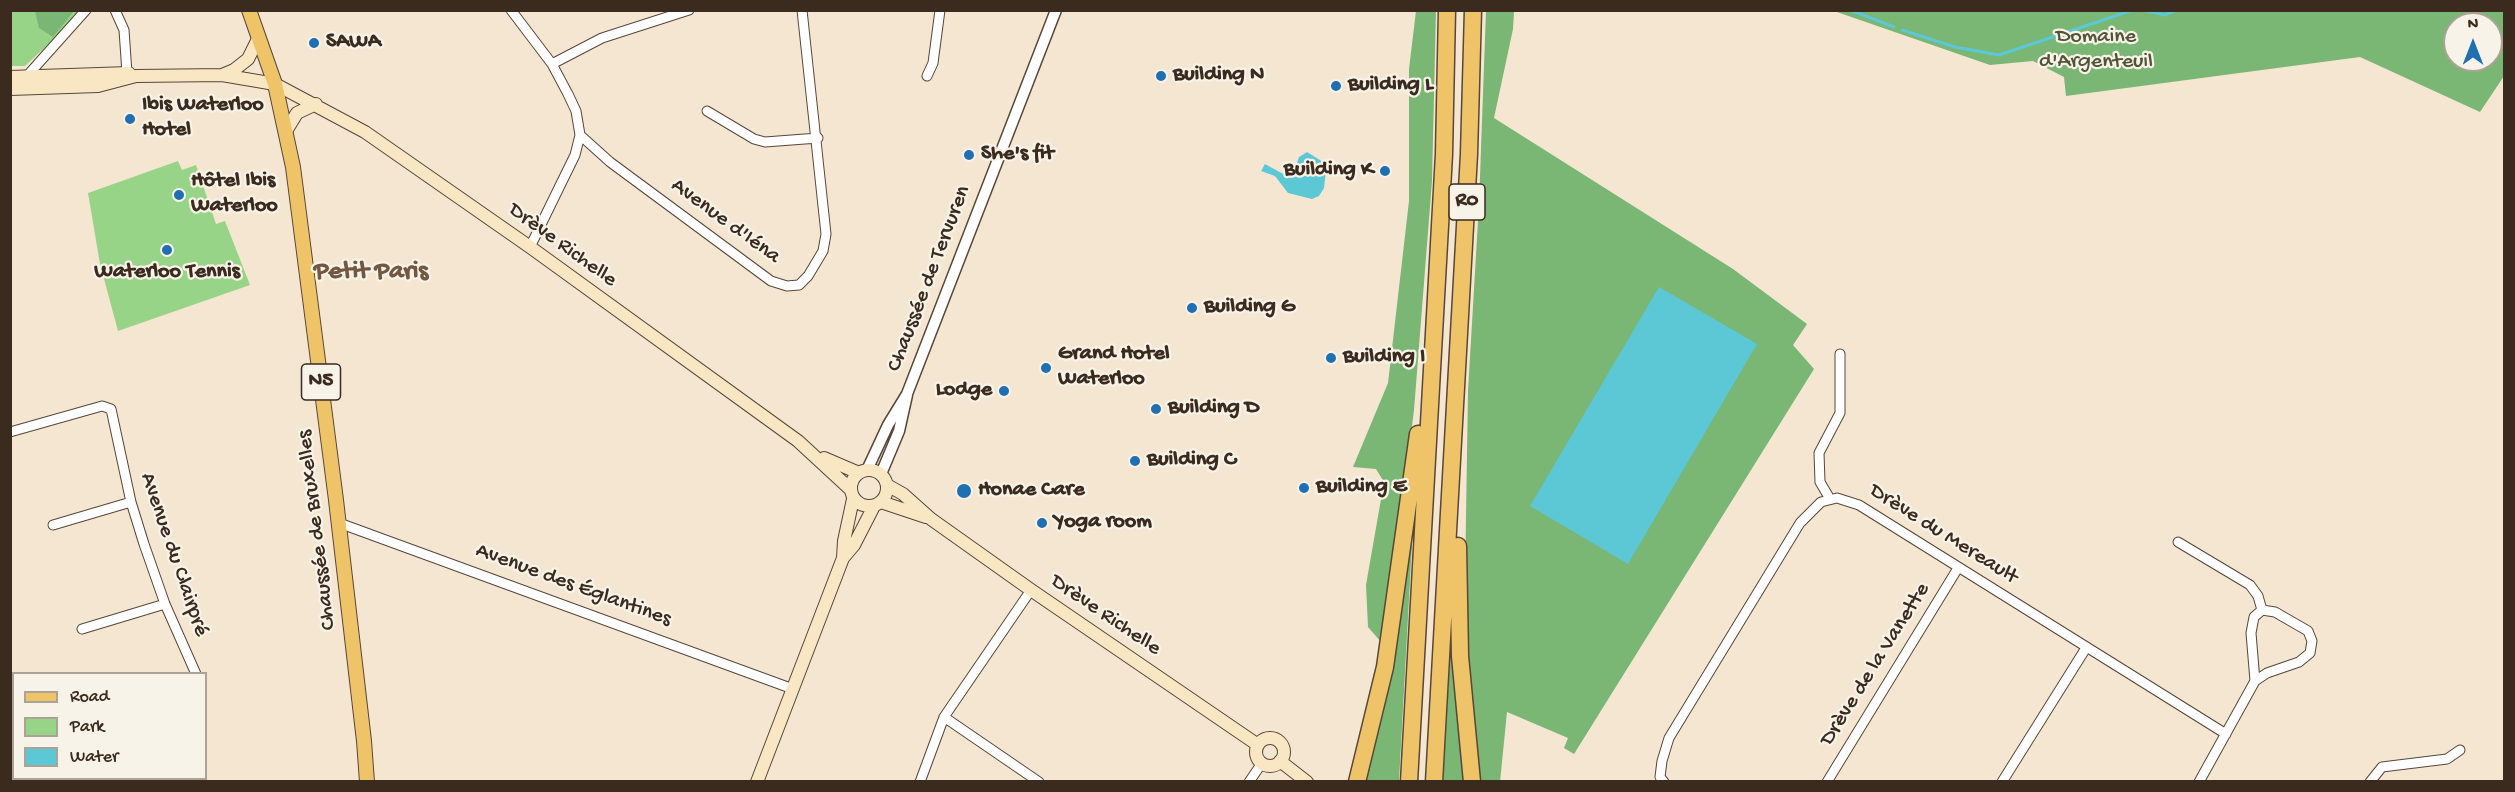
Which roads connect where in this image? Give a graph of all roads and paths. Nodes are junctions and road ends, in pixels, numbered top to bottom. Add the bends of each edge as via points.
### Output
1 (86, 10) edge
2 (115, 10) edge
3 (249, 10) edge
4 (511, 10) edge
5 (689, 10) edge
6 (802, 10) edge
7 (940, 10) edge
8 (1056, 10) edge
9 (1447, 10) edge
10 (1473, 10) edge
11 (258, 39) junction
12 (552, 64) junction
13 (131, 74) junction
14 (222, 75) junction
15 (27, 76) junction
16 (927, 76) dead end
17 (10, 77) edge
18 (275, 84) junction
19 (10, 89) edge
20 (316, 104) junction
21 (707, 111) dead end
22 (286, 131) junction
23 (580, 135) junction
24 (818, 138) junction
25 (530, 247) junction
26 (1840, 354) dead end
27 (907, 394) junction
28 (1430, 404) junction
29 (10, 432) edge
30 (816, 455) junction
31 (863, 472) junction
32 (884, 480) junction
33 (852, 494) junction
34 (1830, 499) junction
35 (131, 502) junction
36 (878, 504) junction
37 (1449, 504) junction
38 (931, 519) junction
39 (339, 523) junction
40 (53, 525) dead end
41 (2178, 542) dead end
42 (843, 558) junction
43 (1958, 568) junction
44 (1030, 590) junction
45 (165, 604) junction
46 (2262, 610) junction
47 (82, 629) dead end
48 (2086, 648) junction
49 (195, 672) edge
50 (2255, 681) junction
51 (793, 688) junction
52 (944, 717) junction
53 (2226, 734) junction
54 (1258, 745) junction
55 (2460, 750) dead end
56 (1362, 759) junction
57 (1280, 761) junction
58 (1262, 763) junction
59 (367, 782) edge
60 (758, 782) edge
61 (920, 782) edge
62 (1039, 782) edge
63 (1249, 782) edge
64 (1307, 782) edge
65 (1348, 782) edge
66 (1357, 782) edge
67 (1409, 782) edge
68 (1434, 782) edge
69 (1472, 782) edge
70 (1664, 782) edge
71 (1827, 782) edge
72 (2002, 782) edge
73 (2199, 782) edge
74 (2370, 782) edge

1 - 15 street
2 - 13 street via 124,30
3 - 11 main road, Chaussée de Bruxelles / N5
4 - 12 street
5 - 12 street via 602,38
6 - 24 street, Avenue d'Iéna
7 - 16 street via 933,63
8 - 27 street, Chaussée de Tervuren
9 - 28 highway, R0 via 1444,154
10 - 37 highway, R0
11 - 14 main road via 248,59
11 - 18 main road, Chaussée de Bruxelles / N5
12 - 23 street via 576,111
13 - 14 main road, Drève Richelle
13 - 15 main road
13 - 19 main road via 98,86
14 - 18 main road, Drève Richelle
15 - 17 main road
18 - 20 main road, Drève Richelle
18 - 22 main road, Chaussée de Bruxelles / N5
20 - 22 main road via 297,113
20 - 25 main road, Drève Richelle via 365,132
21 - 24 street via 765,142
22 - 39 main road, Chaussée de Bruxelles / N5
23 - 24 street, Avenue d'Iéna via 686,219 771,280 787,285 799,285 823,251 826,234
23 - 25 street via 575,155
25 - 30 main road, Drève Richelle
26 - 34 street via 1840,413 1819,453 1820,482
27 - 31 street, Chaussée de Tervuren
27 - 32 street, Chaussée de Tervuren
28 - 56 highway via 1420,423 1385,667
28 - 67 highway, R0
29 - 35 street, Avenue du Clairpré via 107,406 111,409
30 - 31 main road, Drève Richelle
30 - 33 main road, Drève Richelle
31 - 32 main road, Drève Richelle
31 - 33 main road
32 - 36 main road
32 - 38 main road, Drève Richelle
33 - 36 main road, Drève Richelle via 859,504
33 - 42 main road
34 - 43 street, Drève du Mereault via 1845,499 1859,505
34 - 70 street via 1814,507 1800,523 1669,738 1660,777
35 - 40 street
35 - 45 street, Avenue du Clairpré
36 - 38 main road, Drève Richelle
36 - 42 main road
37 - 68 highway, R0
37 - 69 highway via 1457,533 1460,656
38 - 44 main road, Drève Richelle
39 - 51 street, Avenue des Églantines
39 - 59 main road, Chaussée de Bruxelles / N5
41 - 46 street via 2250,585
42 - 51 main road
43 - 48 street, Drève du Mereault
43 - 71 street, Drève de la Vanette
44 - 52 street
44 - 54 main road, Drève Richelle
45 - 47 street
45 - 49 street, Avenue du Clairpré
46 - 50 street via 2252,622
46 - 50 street via 2275,612 2302,627 2312,646 2305,658
48 - 53 street, Drève du Mereault
48 - 72 street
50 - 53 street
51 - 60 main road
52 - 61 street
52 - 62 street
53 - 73 street
54 - 57 main road via 1266,739 1277,740 1284,752
54 - 58 main road via 1256,752
55 - 74 street via 2447,759 2382,767
56 - 65 highway
56 - 66 highway
57 - 58 main road via 1275,765
57 - 64 main road
58 - 63 street

